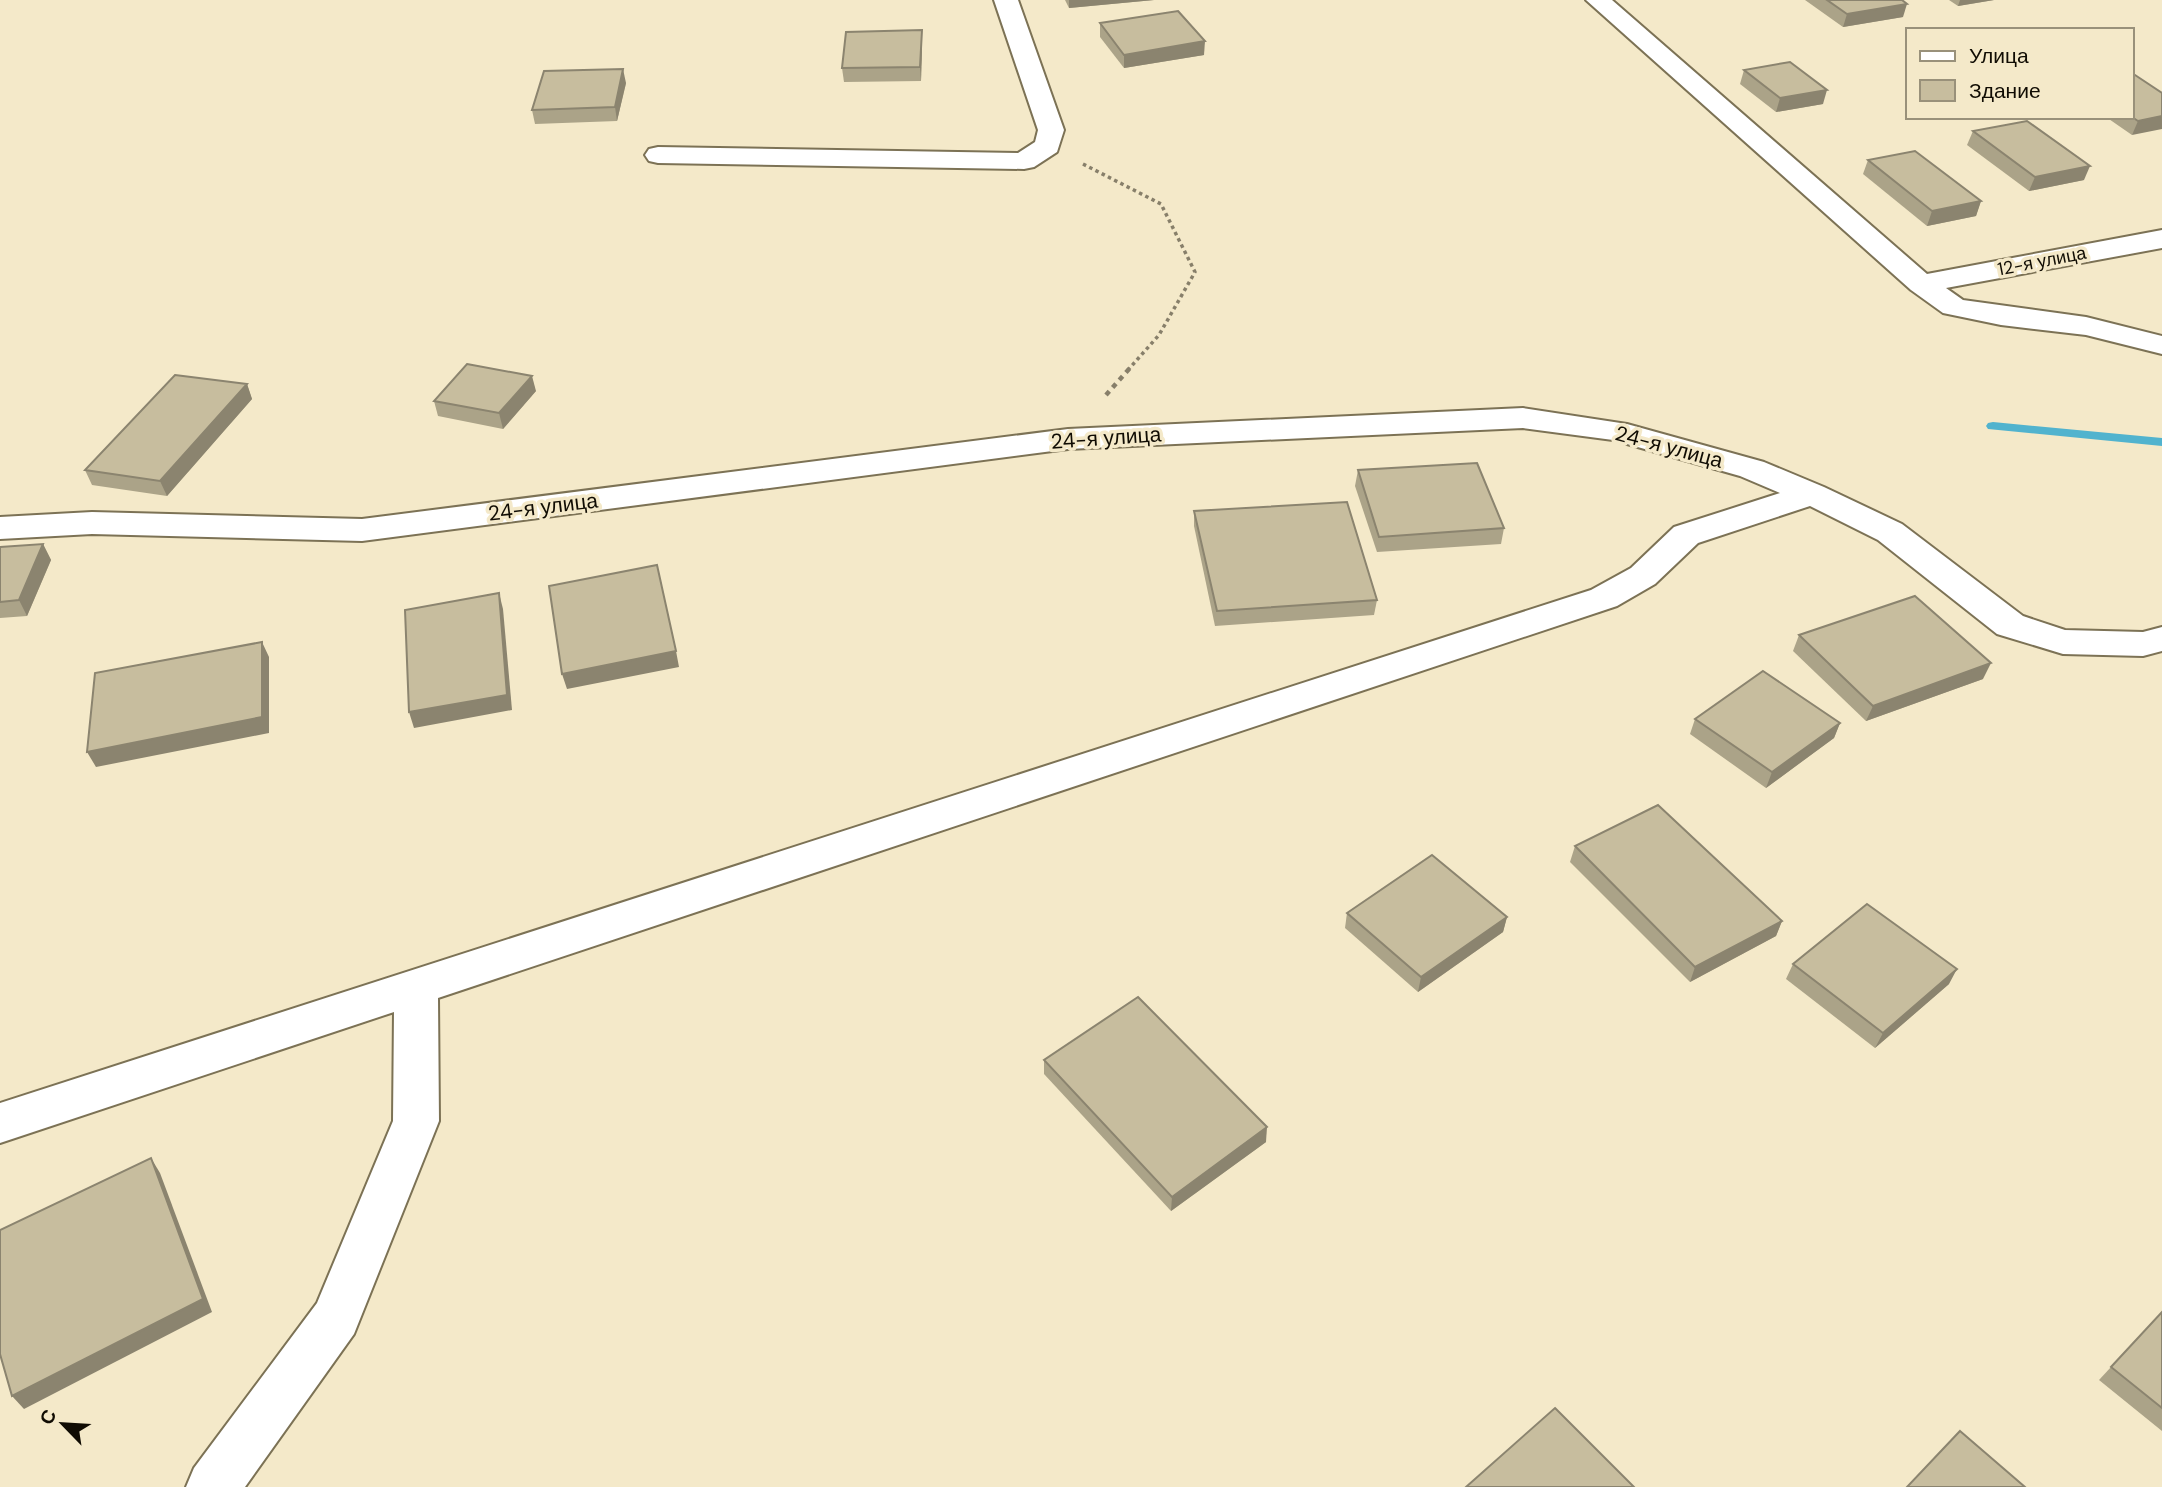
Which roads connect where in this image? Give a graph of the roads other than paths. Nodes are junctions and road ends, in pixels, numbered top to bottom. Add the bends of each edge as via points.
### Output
1 (1006, 0) edge
2 (1598, 0) edge
3 (658, 155) dead end
4 (2162, 239) edge
5 (1921, 284) junction
6 (2162, 345) edge
7 (1812, 494) junction
8 (0, 528) edge
9 (2162, 639) edge
10 (416, 985) junction
11 (0, 1123) edge
12 (213, 1487) edge

1 - 3 street via 1051,130 1048,146 1024,161
2 - 5 street
4 - 5 street, 12-я улица
5 - 6 street via 1954,307 2085,326
7 - 8 street, 24-я улица via 1752,469 1616,432 1524,418 1068,439 362,530 93,523
7 - 9 street, 24-я улица via 1890,532 2010,625 2063,642 2143,644
7 - 10 street via 1686,535 1643,576 1604,598
10 - 11 street
10 - 12 street via 416,1121 336,1318

